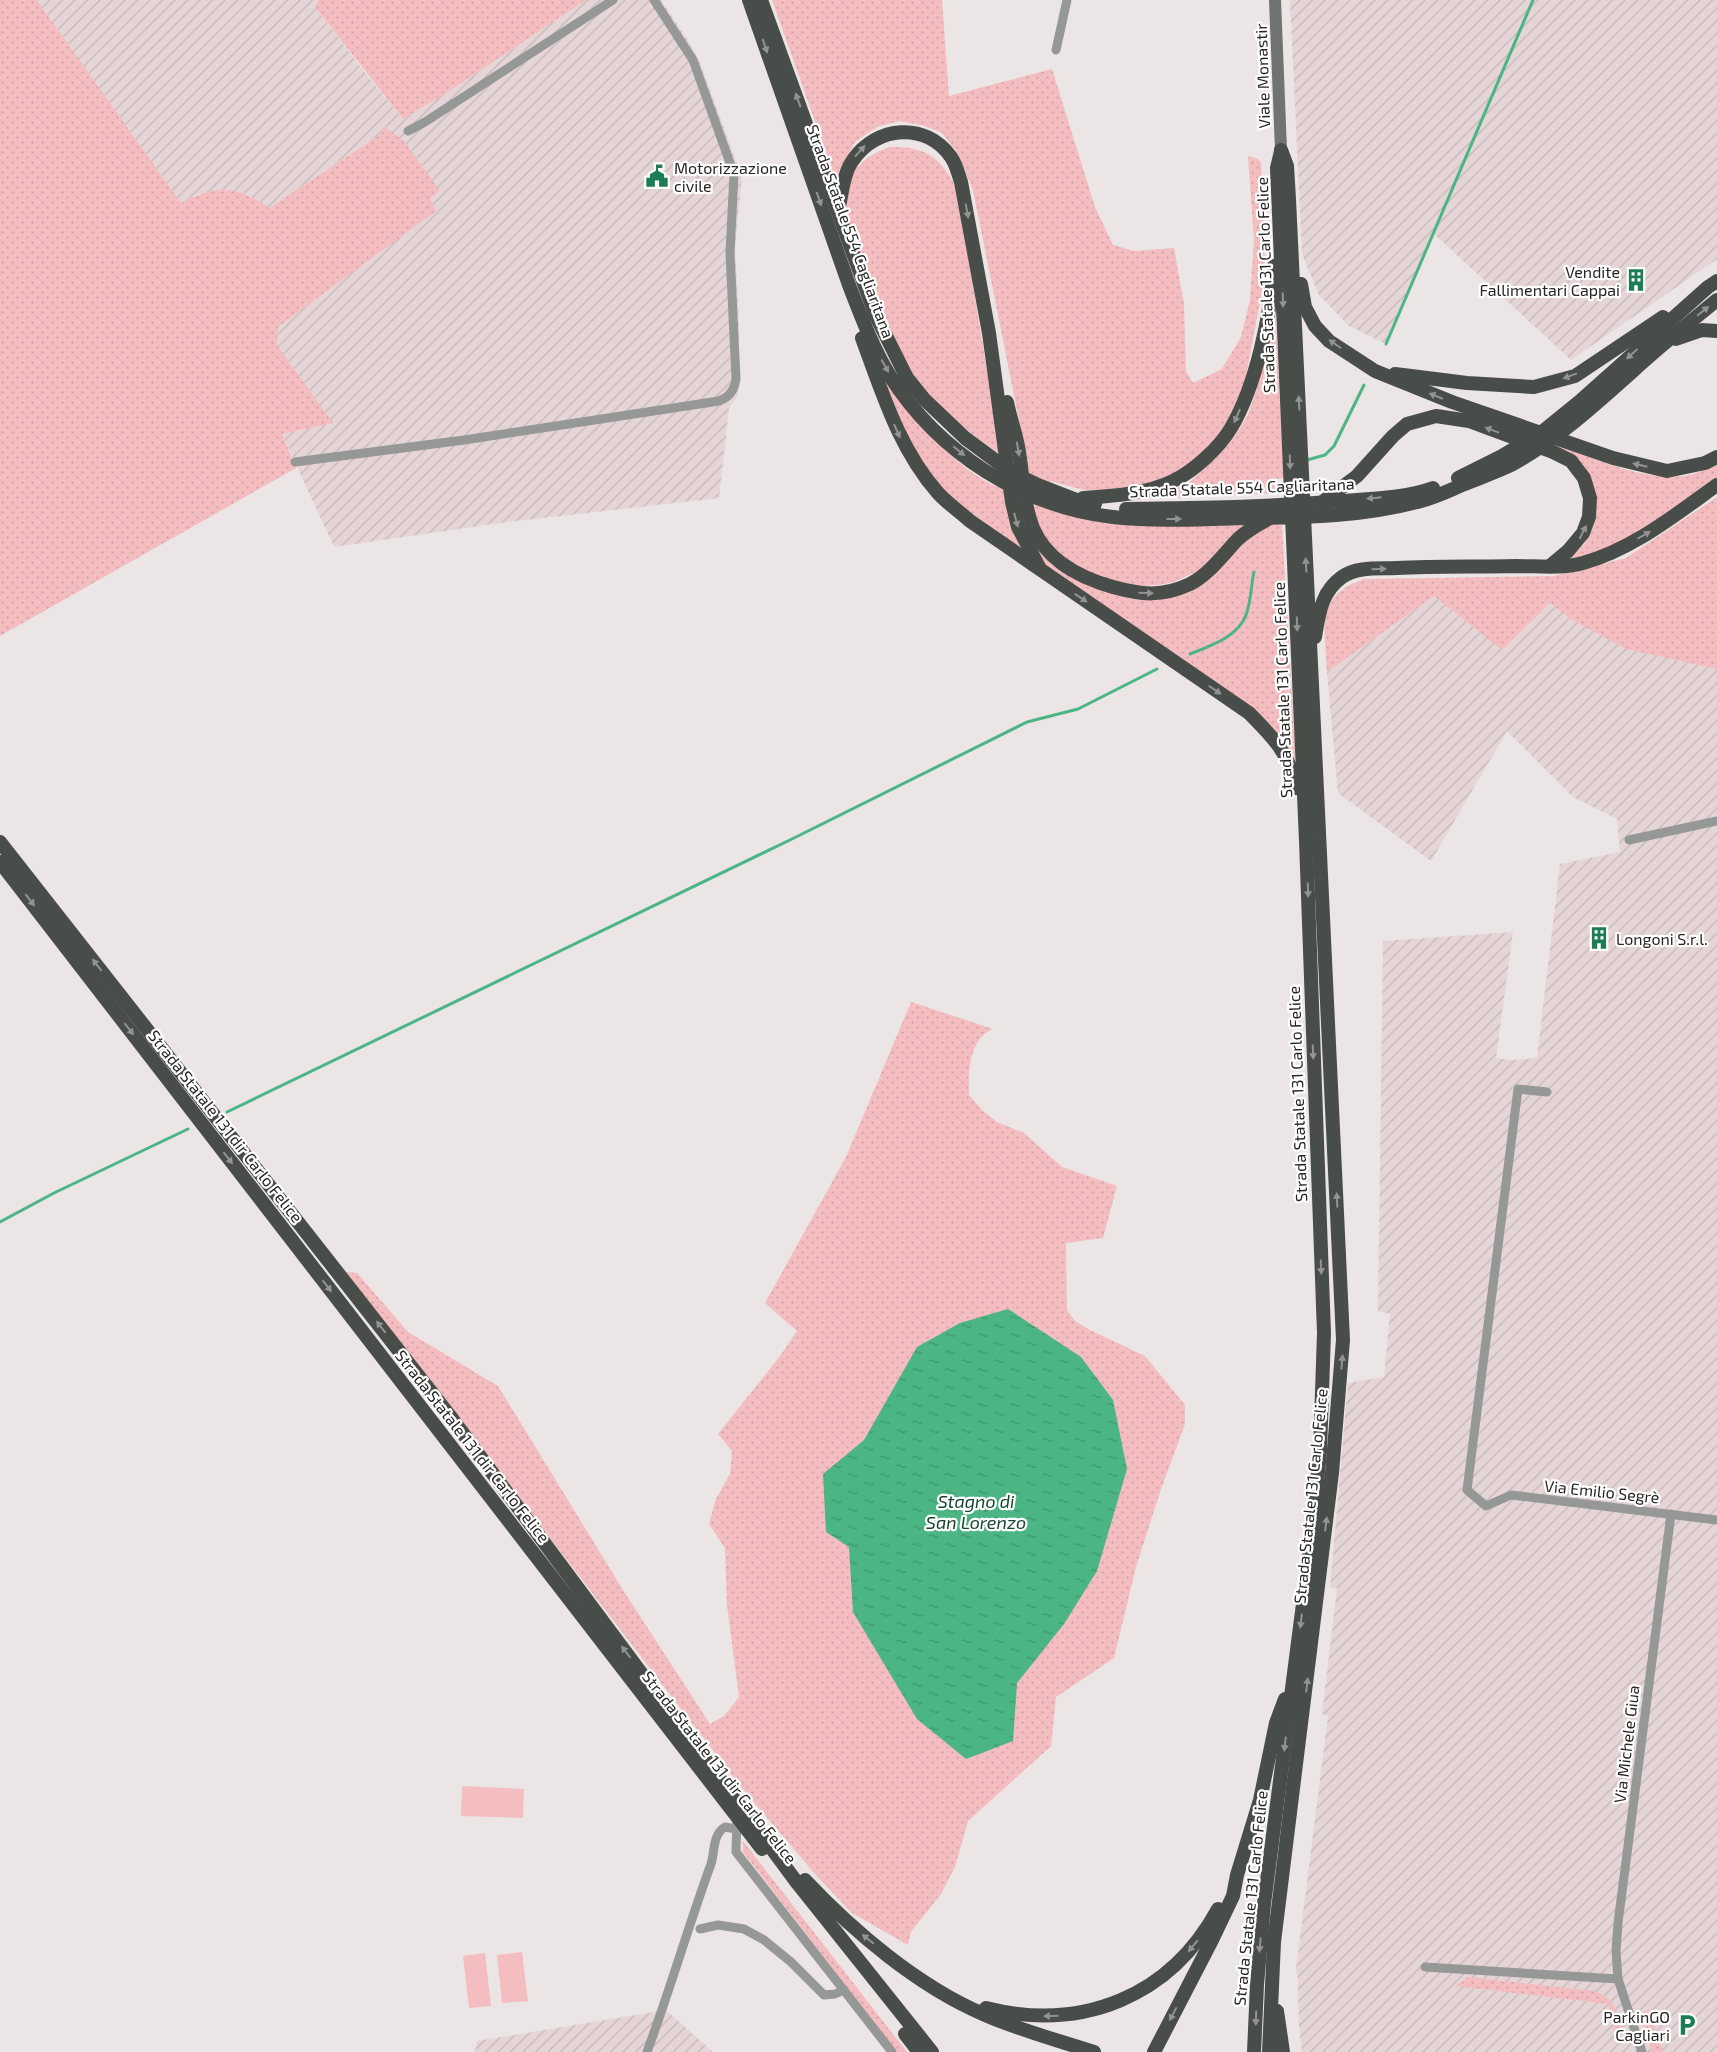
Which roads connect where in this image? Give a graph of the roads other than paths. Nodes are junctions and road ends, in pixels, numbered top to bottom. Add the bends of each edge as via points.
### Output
1 (613, 0) edge
2 (654, 0) edge
3 (749, 0) edge
4 (761, 0) edge
5 (1066, 0) edge
6 (1275, 0) edge
7 (1056, 50) dead end
8 (408, 131) dead end
9 (1281, 150) joint
10 (1284, 199) junction
11 (838, 212) junction
12 (1712, 284) edge
13 (849, 285) junction
14 (1717, 300) edge
15 (1717, 331) edge
16 (989, 334) junction
17 (1662, 345) junction
18 (1376, 371) junction
19 (1582, 408) junction
20 (1717, 457) edge
21 (295, 462) dead end
22 (1717, 485) edge
23 (1039, 492) junction
24 (1074, 499) junction
25 (1322, 509) junction
26 (1265, 512) junction
27 (1549, 566) junction
28 (1041, 571) junction
29 (1310, 666) junction
30 (1717, 821) edge
31 (1629, 840) dead end
32 (1306, 841) junction
33 (0, 842) edge
34 (0, 862) edge
35 (1547, 1092) dead end
36 (1671, 1514) junction
37 (1717, 1520) edge
38 (1293, 1679) junction
39 (1303, 1718) junction
40 (736, 1823) junction
41 (760, 1831) junction
42 (1237, 1876) junction
43 (700, 1929) dead end
44 (1425, 1967) dead end
45 (907, 1969) junction
46 (1618, 1979) junction
47 (844, 1990) junction
48 (1156, 2048) edge
49 (647, 2052) edge
50 (892, 2052) edge
51 (919, 2052) edge
52 (932, 2052) edge
53 (1094, 2052) edge
54 (1254, 2052) edge
55 (1269, 2052) edge
56 (1284, 2052) edge
57 (1642, 2052) edge

1 - 8 street
2 - 21 street via 693,60 734,174 730,254 736,378 728,397 473,439
3 -> 13 highway, Strada Statale 554 Cagliaritana
11 -> 4 highway, Strada Statale 554 Cagliaritana
5 - 7 street
6 - 9 main road, Viale Monastir
9 - 10 highway, Strada Statale 131 Carlo Felice via 1277,168
18 -> 10 highway via 1329,341 1314,326 1301,289 1296,212
10 -> 24 highway via 1272,214 1274,266 1268,311 1250,383 1231,428 1204,460 1172,482 1129,494
29 -> 10 highway, Strada Statale 131 Carlo Felice
10 -> 32 highway, Strada Statale 131 Carlo Felice
11 -> 16 highway via 849,167 860,149 870,141 893,132 906,132 919,134 943,148 956,164 961,182
11 - 23 highway, Strada Statale 554 Cagliaritana via 875,314 907,378 924,400 965,438
12 -> 18 highway via 1575,376 1534,387
12 -> 19 highway, Strada Statale 554 Cagliaritana
13 -> 23 highway, Strada Statale 554 Cagliaritana via 878,354 911,405 950,444 986,472 1006,484
13 -> 28 highway via 855,319 882,392 899,435 917,465 938,493 970,521
17 -> 14 highway, Strada Statale 554 Cagliaritana
15 - 17 highway via 1687,333
16 -> 26 highway via 1017,445 1033,528 1050,553 1072,570 1102,584 1133,593 1168,593 1192,582 1220,559
16 -> 28 highway via 1012,502 1018,527
17 - 19 highway, Strada Statale 554 Cagliaritana
20 -> 18 highway via 1705,463 1667,471 1613,458 1452,402
19 - 25 highway, Strada Statale 554 Cagliaritana via 1542,432 1507,460 1425,491
27 -> 22 highway via 1582,563 1614,552 1648,534
23 - 24 highway, Strada Statale 554 Cagliaritana
23 -> 26 highway, Strada Statale 554 Cagliaritana via 1062,506 1112,517 1167,519
24 - 26 highway, Strada Statale 554 Cagliaritana via 1120,509
25 - 26 highway, Strada Statale 554 Cagliaritana
25 - 26 highway, Strada Statale 554 Cagliaritana via 1306,504
27 -> 25 highway via 1583,533 1589,517 1590,498 1584,478 1571,461 1553,452 1469,421 1436,416 1407,424
29 -> 27 highway via 1320,605 1343,576 1364,569
28 -> 32 highway via 1250,713 1282,748 1293,772 1299,833
39 -> 29 highway, Strada Statale 131 Carlo Felice via 1332,1473 1343,1340
30 - 31 street
32 -> 38 highway, Strada Statale 131 Carlo Felice via 1324,1333 1320,1451
41 -> 33 highway, Strada Statale 131 dir Carlo Felice via 444,1408
34 -> 40 highway, Strada Statale 131 dir Carlo Felice
35 - 36 street, Via Emilio Segrè via 1518,1089 1467,1490 1486,1506 1511,1495
36 - 37 street, Via Emilio Segrè
36 - 46 street, Via Michele Giua via 1618,1923
38 - 42 highway via 1276,1723 1260,1800
38 -> 54 highway, Strada Statale 131 Carlo Felice via 1264,1904
39 - 55 highway, Strada Statale 131 Carlo Felice via 1274,1942
39 - 56 highway via 1304,1776 1287,1900 1277,2010
40 - 47 street via 736,1852
40 - 49 street via 720,1830 716,1837 714,1856
40 - 51 highway, Strada Statale 131 dir Carlo Felice
45 -> 41 highway via 844,1920
41 - 52 highway via 798,1884
42 -> 45 highway via 1214,1918 1176,1966 1145,1988 1086,2012 1046,2016 1002,2012 968,2001
42 -> 48 highway via 1233,1896
43 - 47 street via 718,1925 744,1929 791,1962 824,1995
44 - 46 street
45 - 53 highway via 940,1992 983,2014
46 - 57 street, Via Michele Giua
47 - 50 street

